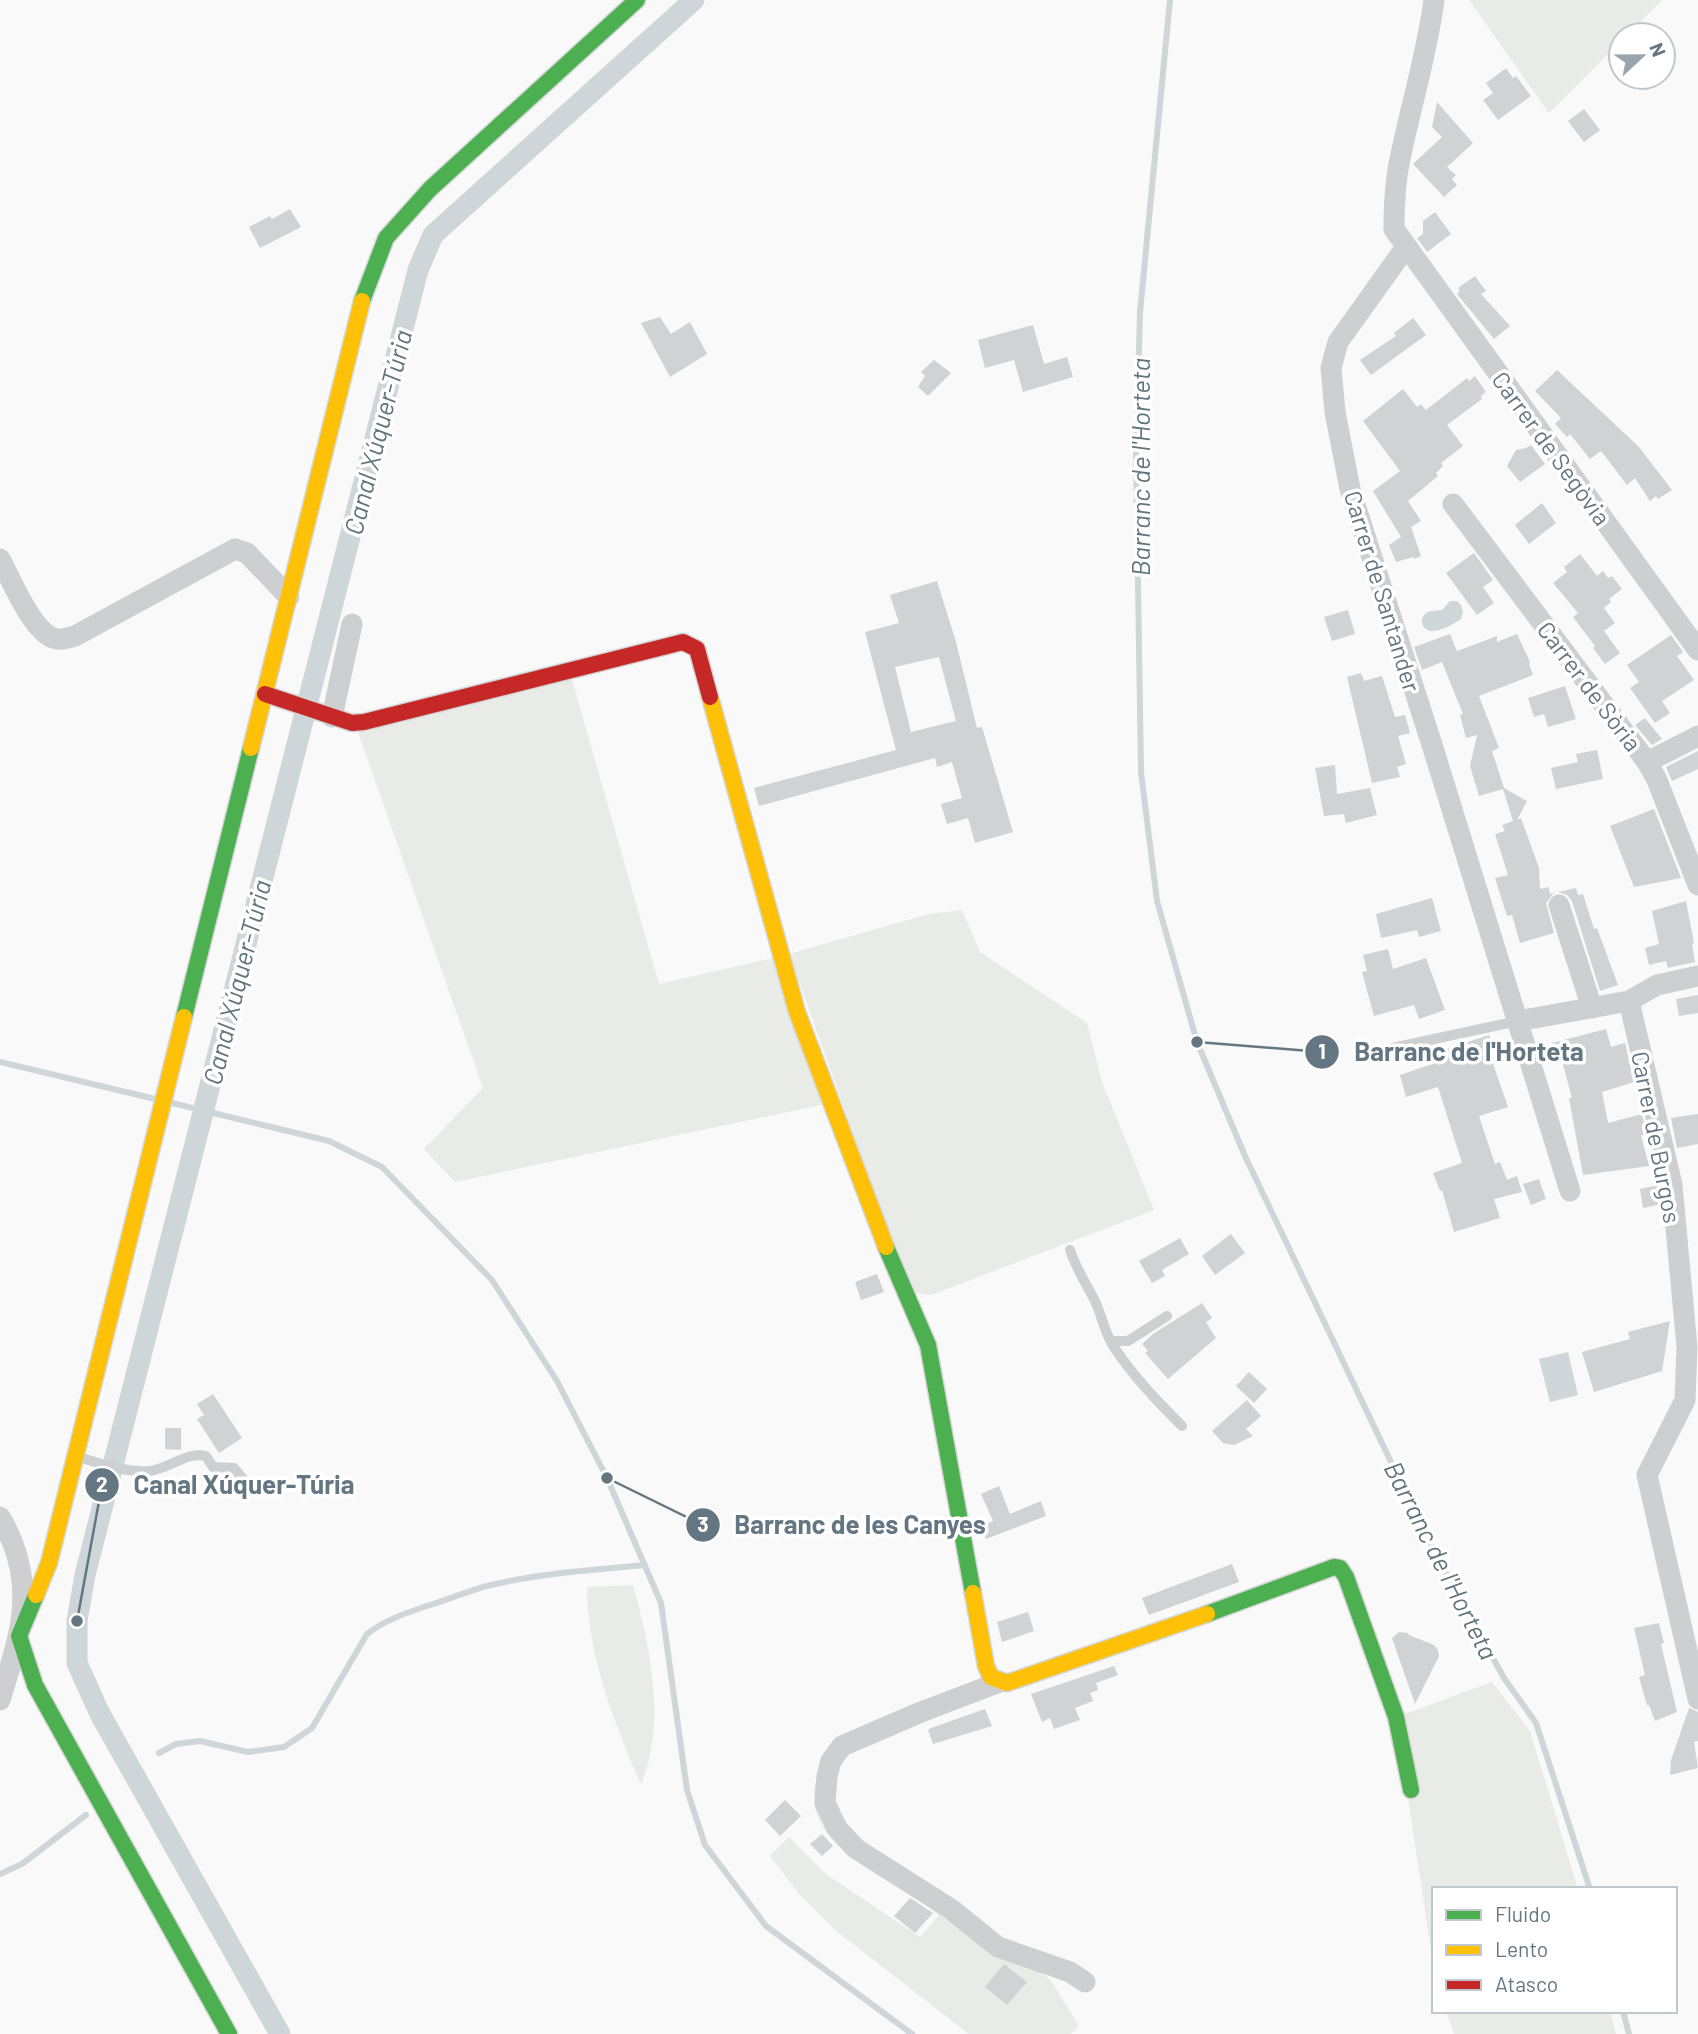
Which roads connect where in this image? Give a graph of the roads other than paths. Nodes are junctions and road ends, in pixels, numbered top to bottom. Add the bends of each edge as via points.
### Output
1 (637, 0) edge
2 (1434, 0) edge
3 (1406, 247) junction
4 (1454, 504) dead end
5 (0, 559) edge
6 (289, 597) junction
7 (352, 624) dead end
8 (1698, 650) edge
9 (265, 694) junction
10 (328, 715) junction
11 (1698, 736) edge
12 (1647, 762) junction
13 (1698, 885) edge
14 (1559, 905) dead end
15 (1698, 976) edge
16 (1629, 1001) junction
17 (1592, 1009) junction
18 (1518, 1021) junction
19 (1383, 1049) dead end
20 (1570, 1191) dead end
21 (1070, 1250) dead end
22 (1167, 1316) dead end
23 (1111, 1341) junction
24 (1182, 1426) dead end
25 (76, 1456) junction
26 (244, 1480) dead end
27 (0, 1517) edge
28 (19, 1636) junction
29 (1000, 1682) junction
30 (1698, 1699) edge
31 (0, 1700) edge
32 (1412, 1790) dead end
33 (1085, 1982) dead end
34 (229, 2034) edge

1 - 6 street via 430,189 386,238 361,304
2 - 3 street via 1395,192 1394,229
3 - 8 street, Carrer de Segòvia
3 - 18 street, Carrer de Santander via 1338,342 1331,368 1332,389 1350,489
4 - 12 street, Carrer de Sòria
5 - 6 street via 32,619 52,638 75,636 235,549 247,553
6 - 9 street
7 - 10 street
9 - 10 street
9 - 25 street
10 - 29 street via 365,722 683,642 697,649 797,1012 928,1345 986,1666
11 - 12 street
12 - 13 street, Carrer de Sòria
14 - 17 street
15 - 16 street via 1657,985
16 - 17 street
16 - 30 street, Carrer de Burgos via 1672,1185 1687,1347 1685,1400 1647,1475
17 - 18 street
18 - 19 lane
18 - 20 street, Carrer de Santander
21 - 23 lane
22 - 23 lane via 1128,1341
23 - 24 lane via 1149,1392
25 - 26 lane via 136,1472 152,1471 196,1453 206,1456 213,1467 234,1468
25 - 28 street via 49,1563
27 - 28 street via 19,1559 24,1591
28 - 31 street
28 - 34 street via 41,1696
29 - 32 street via 1334,1567 1346,1577 1396,1717
29 - 33 street via 842,1746 831,1761 825,1803 837,1828 855,1848 951,1909 998,1947 1070,1972

